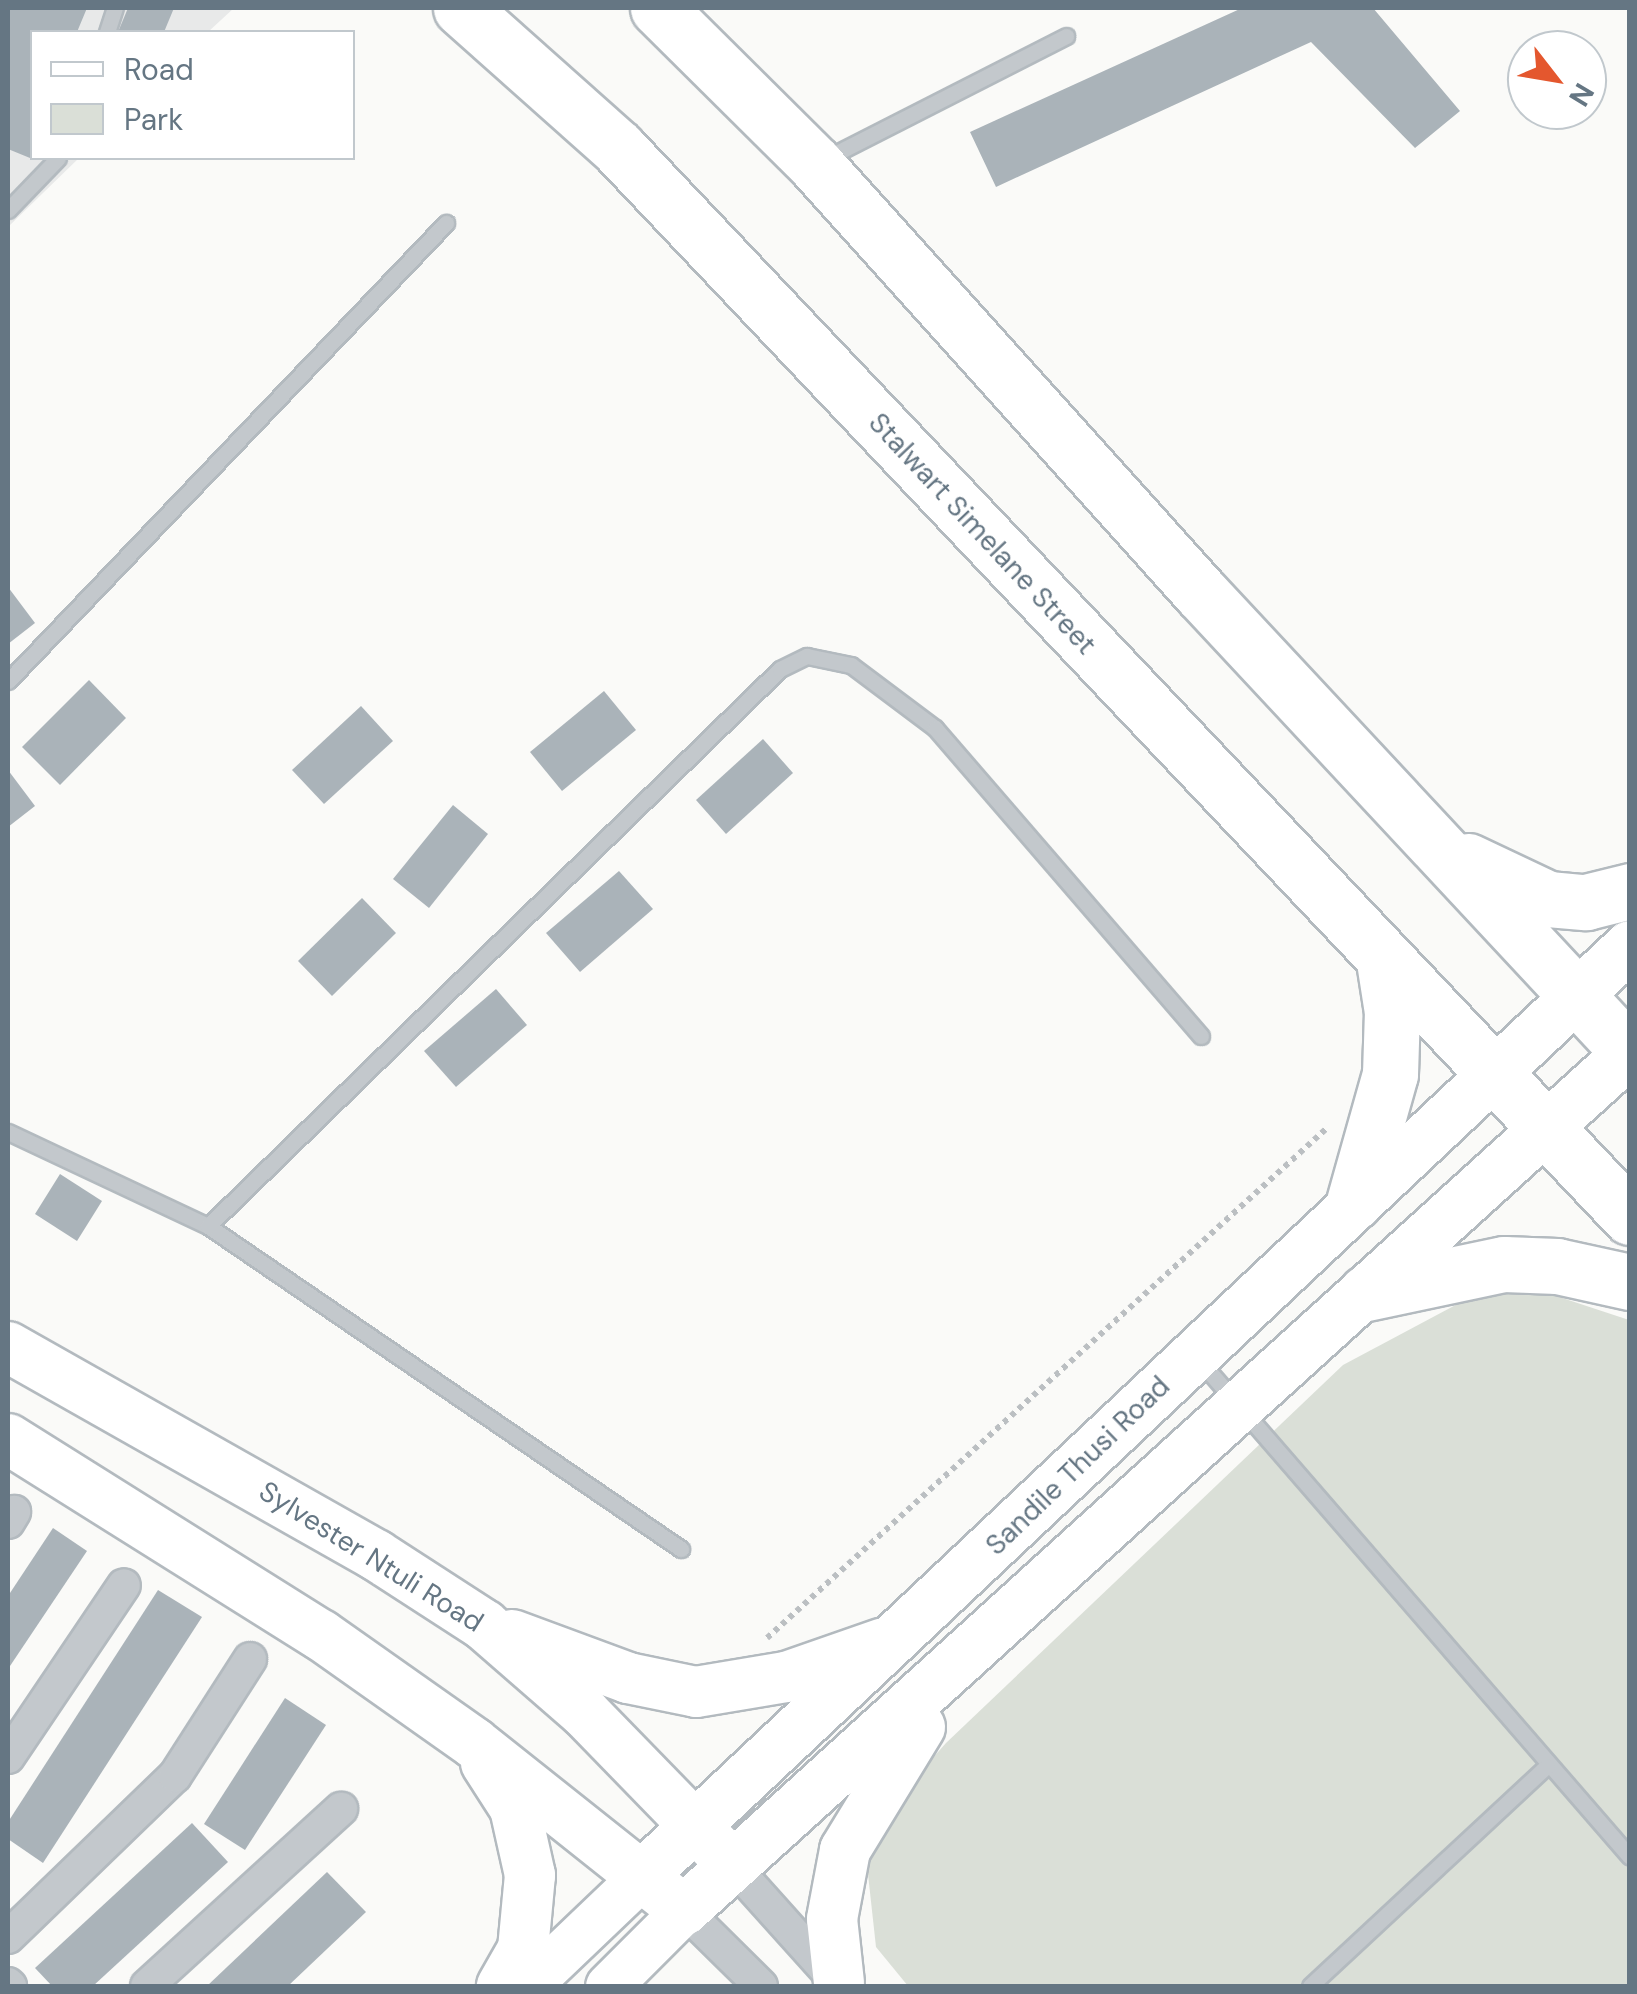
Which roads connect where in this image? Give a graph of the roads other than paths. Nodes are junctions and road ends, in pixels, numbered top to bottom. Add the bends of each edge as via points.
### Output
1 (460, 8) edge
2 (660, 8) edge
3 (1066, 36) dead end
4 (56, 160) edge
5 (815, 164) junction
6 (8, 210) edge
7 (446, 223) dead end
8 (8, 681) edge
9 (1431, 839) junction
10 (1630, 891) edge
11 (1630, 946) edge
12 (1384, 961) junction
13 (1575, 995) junction
14 (1200, 1036) dead end
15 (1629, 1053) edge
16 (1490, 1073) junction
17 (1544, 1130) junction
18 (8, 1132) edge
19 (1354, 1202) junction
20 (1630, 1217) edge
21 (208, 1226) junction
22 (1630, 1282) edge
23 (1366, 1294) junction
24 (8, 1347) edge
25 (1194, 1356) junction
26 (1241, 1408) junction
27 (8, 1439) edge
28 (681, 1549) dead end
29 (124, 1585) dead end
30 (484, 1625) junction
31 (898, 1638) junction
32 (250, 1659) dead end
33 (960, 1664) junction
34 (474, 1744) junction
35 (8, 1757) edge
36 (1547, 1766) junction
37 (341, 1809) dead end
38 (697, 1827) junction
39 (1630, 1856) edge
40 (734, 1867) junction
41 (642, 1876) junction
42 (684, 1910) junction
43 (8, 1937) edge
44 (840, 1985) edge
45 (147, 1986) edge
46 (502, 1986) edge
47 (527, 1986) edge
48 (608, 1986) edge
49 (761, 1986) edge
50 (1310, 1986) edge

1 - 12 highway, Stalwart Simelane Street via 618,148
2 - 5 highway
3 - 5 lane
4 - 6 lane
5 - 9 highway
7 - 8 lane
9 - 10 highway via 1548,899 1586,902
9 - 13 highway
11 - 13 main road, Sandile Thusi Road
12 - 16 highway, Stalwart Simelane Street
12 - 19 highway via 1392,1012 1390,1074
13 - 15 highway
13 - 16 main road, Sandile Thusi Road
14 - 21 lane via 935,728 851,665 808,656 780,669
15 - 17 main road
16 - 17 highway, Stalwart Simelane Street
16 - 19 main road, Sandile Thusi Road
17 - 20 highway, Stalwart Simelane Street
17 - 23 main road
18 - 21 lane
19 - 25 main road, Sandile Thusi Road
21 - 28 lane
22 - 23 highway via 1558,1266 1510,1264
23 - 26 main road
24 - 30 main road, Sylvester Ntuli Road via 376,1555
25 - 26 lane
25 - 31 main road, Sandile Thusi Road
26 - 33 main road
26 - 36 lane
27 - 34 main road via 321,1634
29 - 35 street
30 - 31 main road via 656,1686 738,1689
30 - 38 main road, Sylvester Ntuli Road via 585,1713
31 - 38 main road, Sandile Thusi Road
32 - 43 street via 175,1776
33 - 40 main road
33 - 44 main road via 845,1850 832,1919
34 - 41 main road
34 - 46 main road via 515,1808 530,1875 523,1949
36 - 39 lane
36 - 50 lane
37 - 45 street
38 - 40 main road, Sylvester Ntuli Road
38 - 41 main road, Sandile Thusi Road
40 - 42 main road
40 - 44 street
41 - 42 main road
41 - 47 main road, Sandile Thusi Road
42 - 48 main road
42 - 49 street

